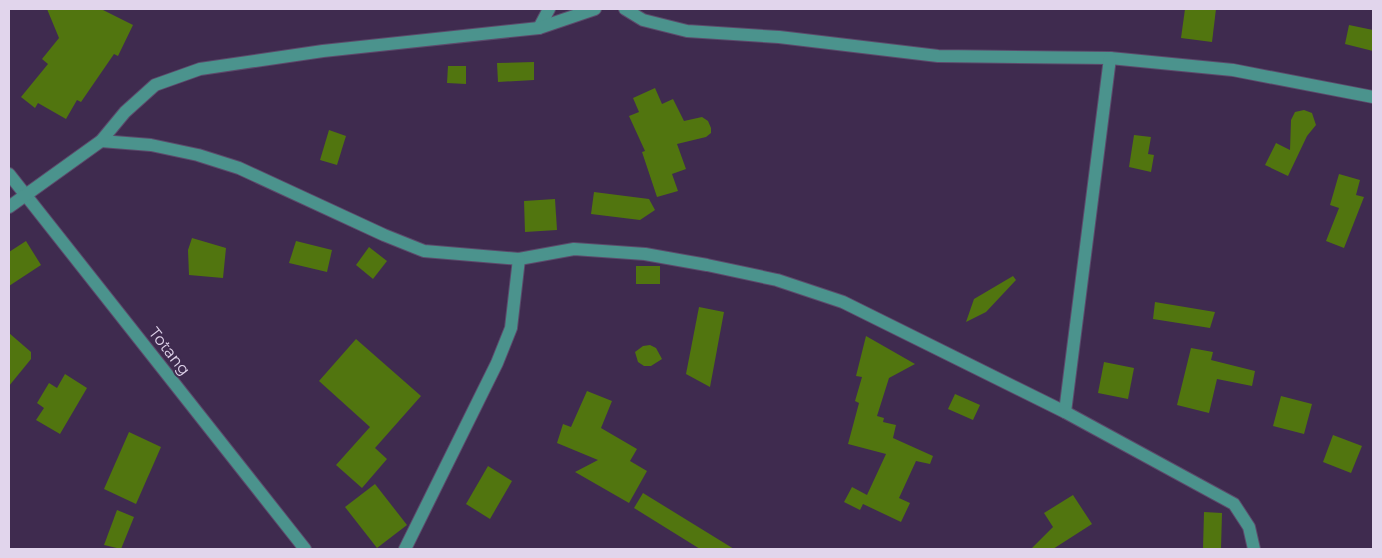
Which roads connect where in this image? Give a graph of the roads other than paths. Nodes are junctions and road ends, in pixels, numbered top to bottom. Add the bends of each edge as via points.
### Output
1 (549, 9) edge
2 (595, 9) edge
3 (625, 9) edge
4 (539, 28) junction
5 (1110, 58) junction
6 (1373, 97) edge
7 (101, 141) junction
8 (9, 174) edge
9 (26, 195) junction
10 (9, 207) edge
11 (519, 259) junction
12 (1065, 412) junction
13 (305, 549) edge
14 (405, 549) edge
15 (1254, 549) edge

1 - 4 street
2 - 4 street
3 - 5 street via 643,20 687,31 779,37 938,56
4 - 7 street via 324,51 200,69 155,84 125,112
5 - 6 street via 1233,70
5 - 12 street
7 - 9 street
7 - 11 street via 151,145 198,154 240,168 424,251
8 - 9 street, Totang
9 - 10 street
9 - 13 street, Totang
11 - 12 street via 574,249 644,254 777,280 843,302
11 - 14 street via 511,328 497,363
12 - 15 street via 1234,504 1248,527

